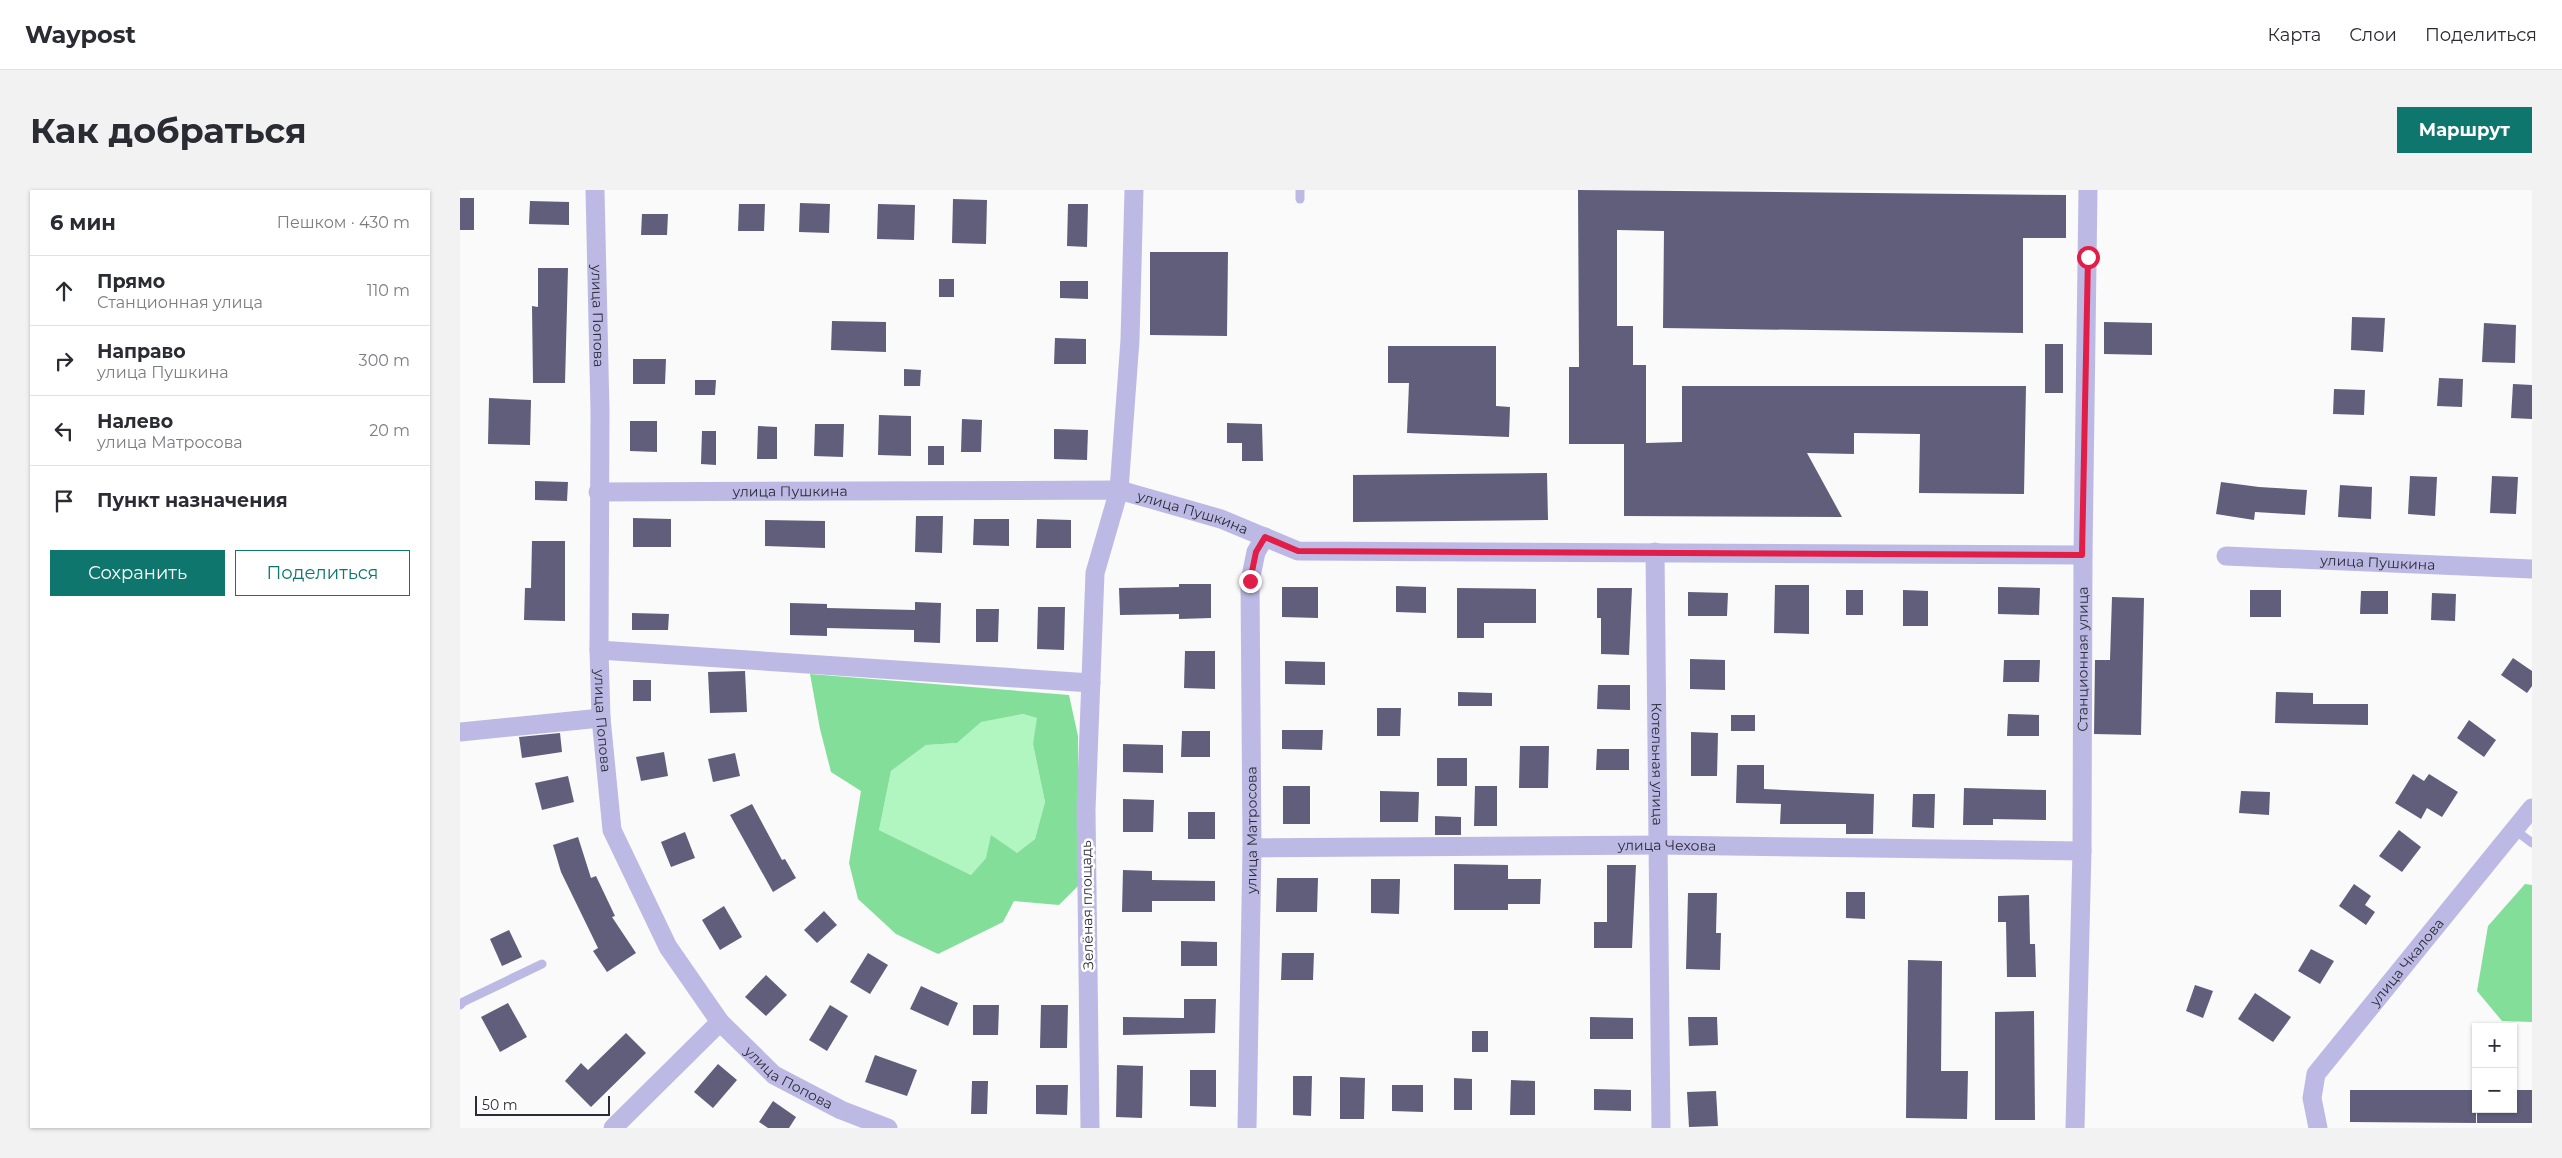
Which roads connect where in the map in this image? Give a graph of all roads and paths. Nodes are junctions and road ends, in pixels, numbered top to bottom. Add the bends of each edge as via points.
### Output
1 (595, 190) edge
2 (1134, 190) edge
3 (2088, 190) edge
4 (1119, 490) junction
5 (598, 492) junction
6 (1265, 537) junction
7 (1655, 552) junction
8 (2082, 555) junction
9 (2226, 556) dead end
10 (2532, 569) edge
11 (599, 650) junction
12 (1091, 683) junction
13 (601, 718) junction
14 (460, 732) edge
15 (2532, 808) edge
16 (2515, 830) junction
17 (2532, 843) edge
18 (1659, 845) junction
19 (1252, 848) junction
20 (2082, 851) junction
21 (542, 964) dead end
22 (460, 1005) edge
23 (720, 1022) junction
24 (612, 1128) edge
25 (888, 1128) edge
26 (1090, 1128) edge
27 (1247, 1128) edge
28 (1661, 1128) edge
29 (2075, 1128) edge
30 (2318, 1128) edge

1 - 5 street, улица Попова via 600,411
2 - 4 street, Зелёная площадь via 1130,340
3 - 8 street, Станционная улица
4 - 5 street, улица Пушкина
4 - 6 street, улица Пушкина via 1221,519
4 - 12 street, Зелёная площадь via 1095,573
5 - 11 street, улица Попова
6 - 7 street, улица Пушкина via 1298,551
6 - 19 street, улица Матросова via 1256,552 1250,581
7 - 8 street, улица Пушкина
7 - 18 street, Котельная улица
8 - 20 street, Станционная улица
9 - 10 street, улица Пушкина
11 - 12 street
11 - 13 street, улица Попова
12 - 26 street, Зелёная площадь via 1086,810
13 - 14 street
13 - 23 street, улица Попова via 612,830 668,947
15 - 16 street, улица Чкалова
16 - 17 lane
16 - 30 street, улица Чкалова via 2316,1074 2312,1098
18 - 19 street, улица Чехова
18 - 20 street, улица Чехова
18 - 28 street, Котельная улица
19 - 27 street, улица Матросова
20 - 29 street, Станционная улица
21 - 22 lane
23 - 24 street
23 - 25 street, улица Попова via 774,1075 841,1110

